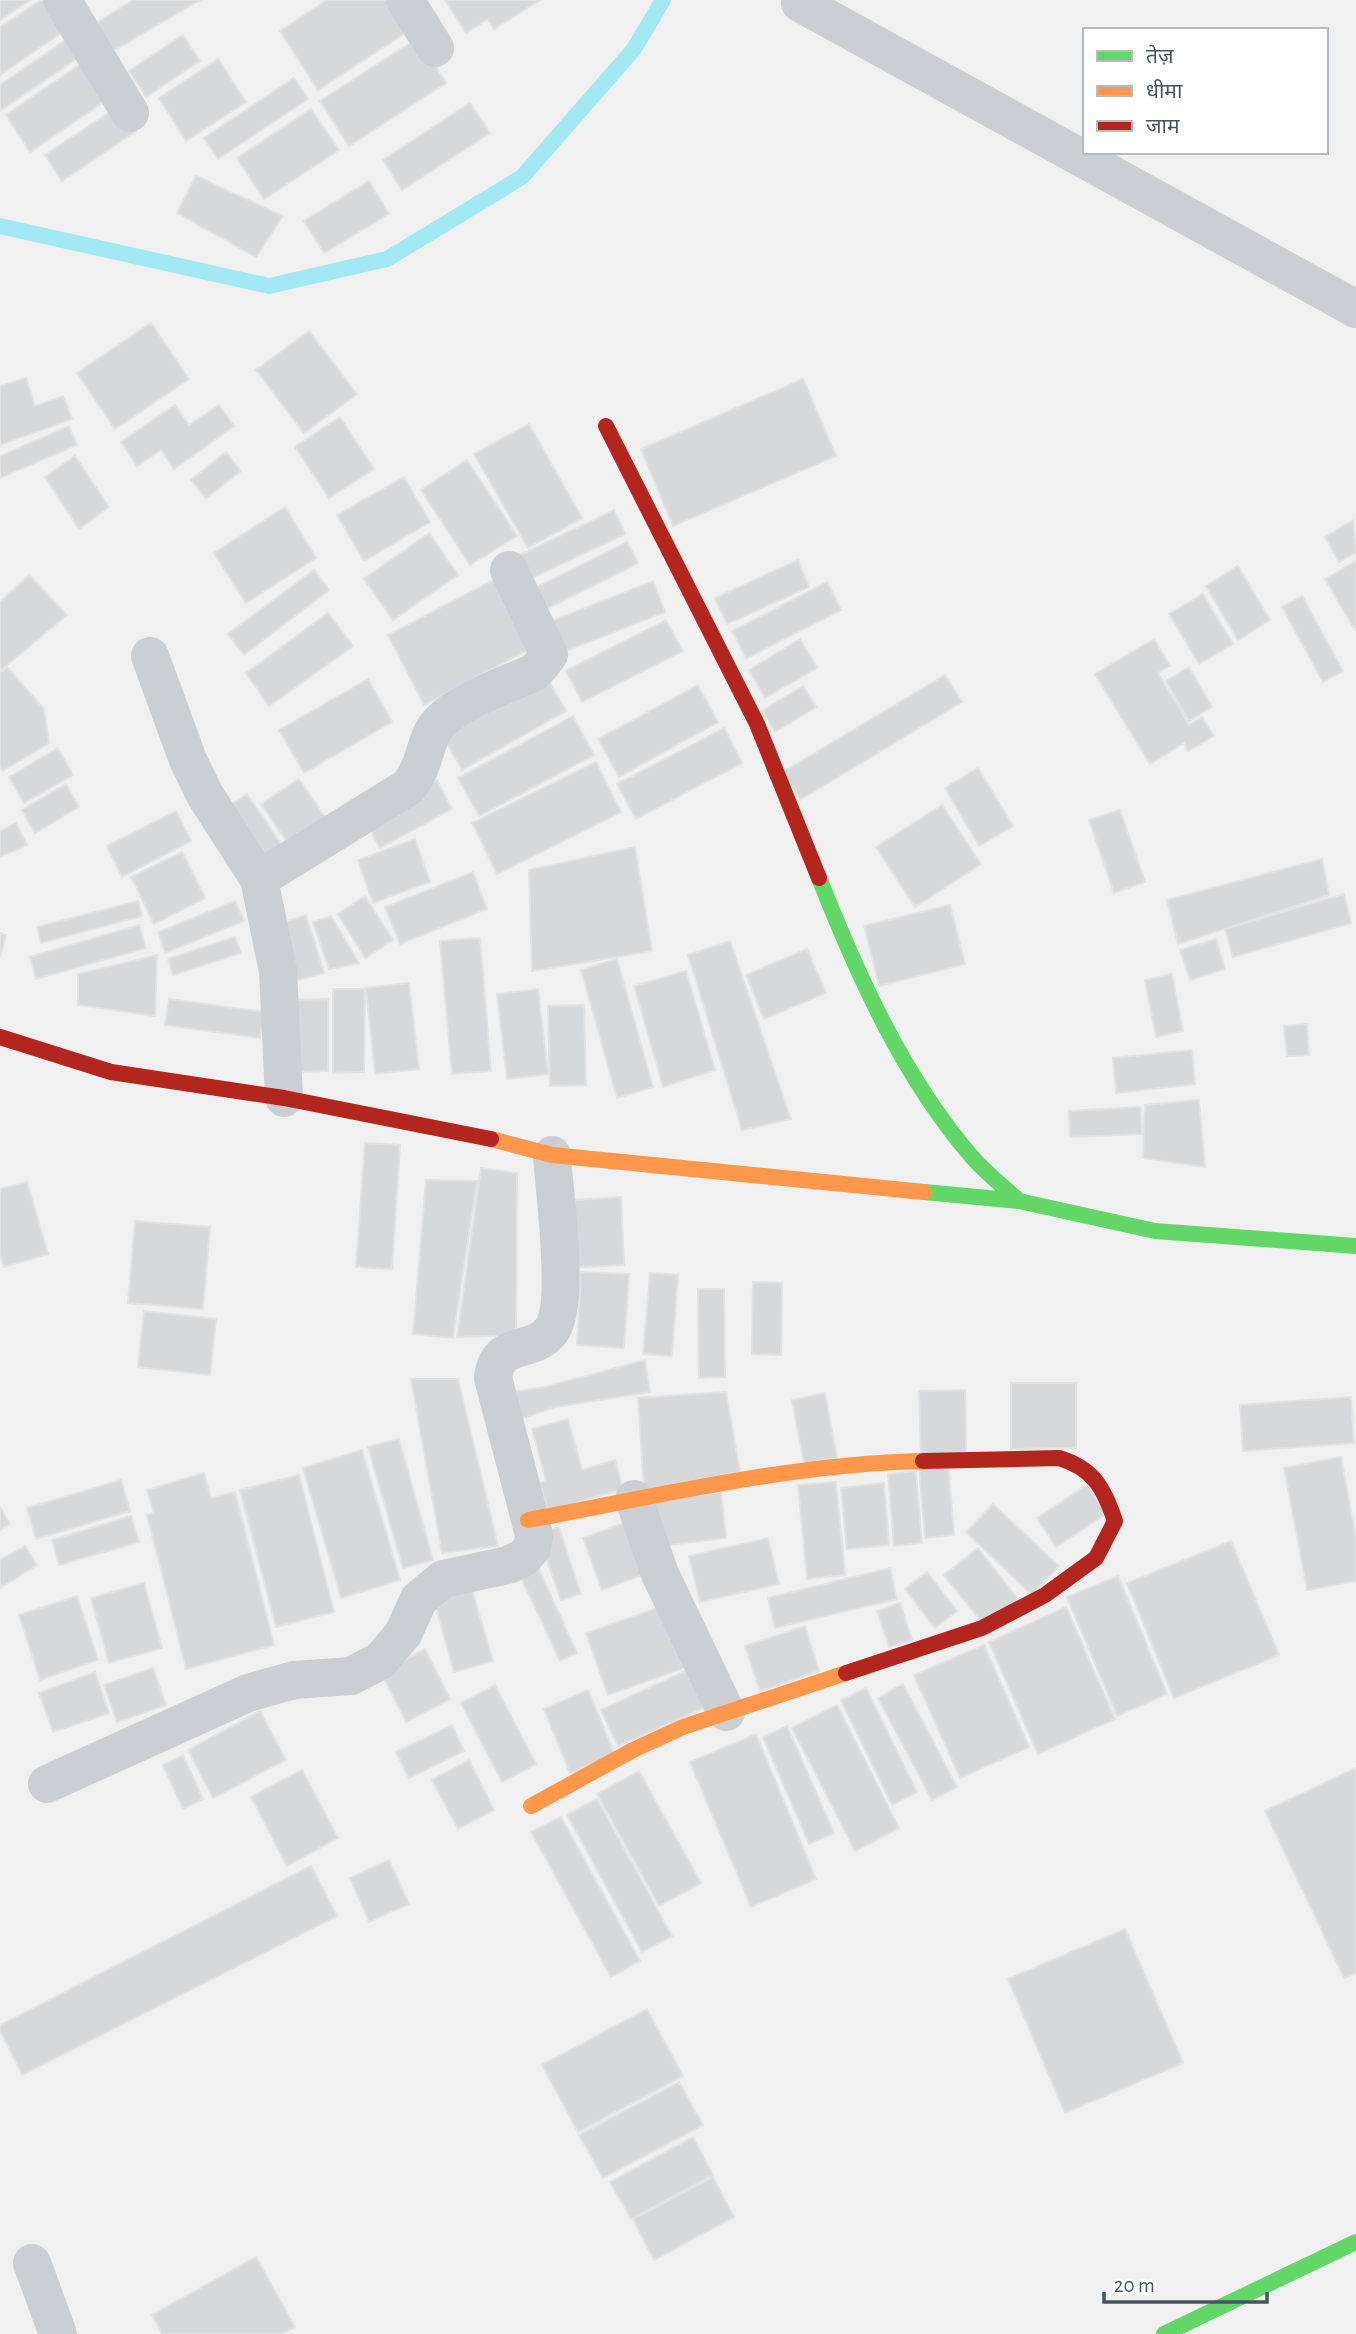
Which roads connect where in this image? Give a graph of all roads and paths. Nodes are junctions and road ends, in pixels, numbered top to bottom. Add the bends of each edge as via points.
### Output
1 (62, 0) edge
2 (405, 0) edge
3 (800, 3) dead end
4 (435, 48) dead end
5 (130, 113) dead end
6 (1356, 309) edge
7 (606, 426) dead end
8 (509, 570) dead end
9 (150, 656) dead end
10 (259, 879) junction
11 (0, 1037) edge
12 (284, 1098) junction
13 (552, 1155) junction
14 (1019, 1201) junction
15 (1356, 1246) edge
16 (634, 1499) junction
17 (528, 1520) junction
18 (726, 1712) junction
19 (47, 1784) dead end
20 (531, 1806) dead end
21 (1356, 2242) edge
22 (32, 2263) dead end
23 (58, 2334) edge
24 (1164, 2334) edge

1 - 5 street
2 - 4 street
3 - 6 street
7 - 14 street via 757,724 880,1018 941,1118 974,1159
8 - 10 street via 549,655 544,663 535,672 453,711 432,733 419,774 408,787
9 - 10 street via 205,796
10 - 12 street via 278,971
11 - 12 street via 111,1072
12 - 13 street
13 - 14 street
13 - 17 street via 561,1283 557,1320 539,1340 503,1353 496,1360 493,1378
14 - 15 street via 1155,1231
16 - 17 street
16 - 18 street via 660,1574
16 - 18 street via 869,1462 1059,1458 1083,1466 1103,1486 1115,1521 1106,1543 1096,1559 1045,1595 982,1628
17 - 19 street via 534,1535 532,1548 523,1558 443,1580 419,1599 403,1634 380,1661 351,1676 294,1680 248,1693
18 - 20 street via 634,1750
21 - 24 street
22 - 23 street

